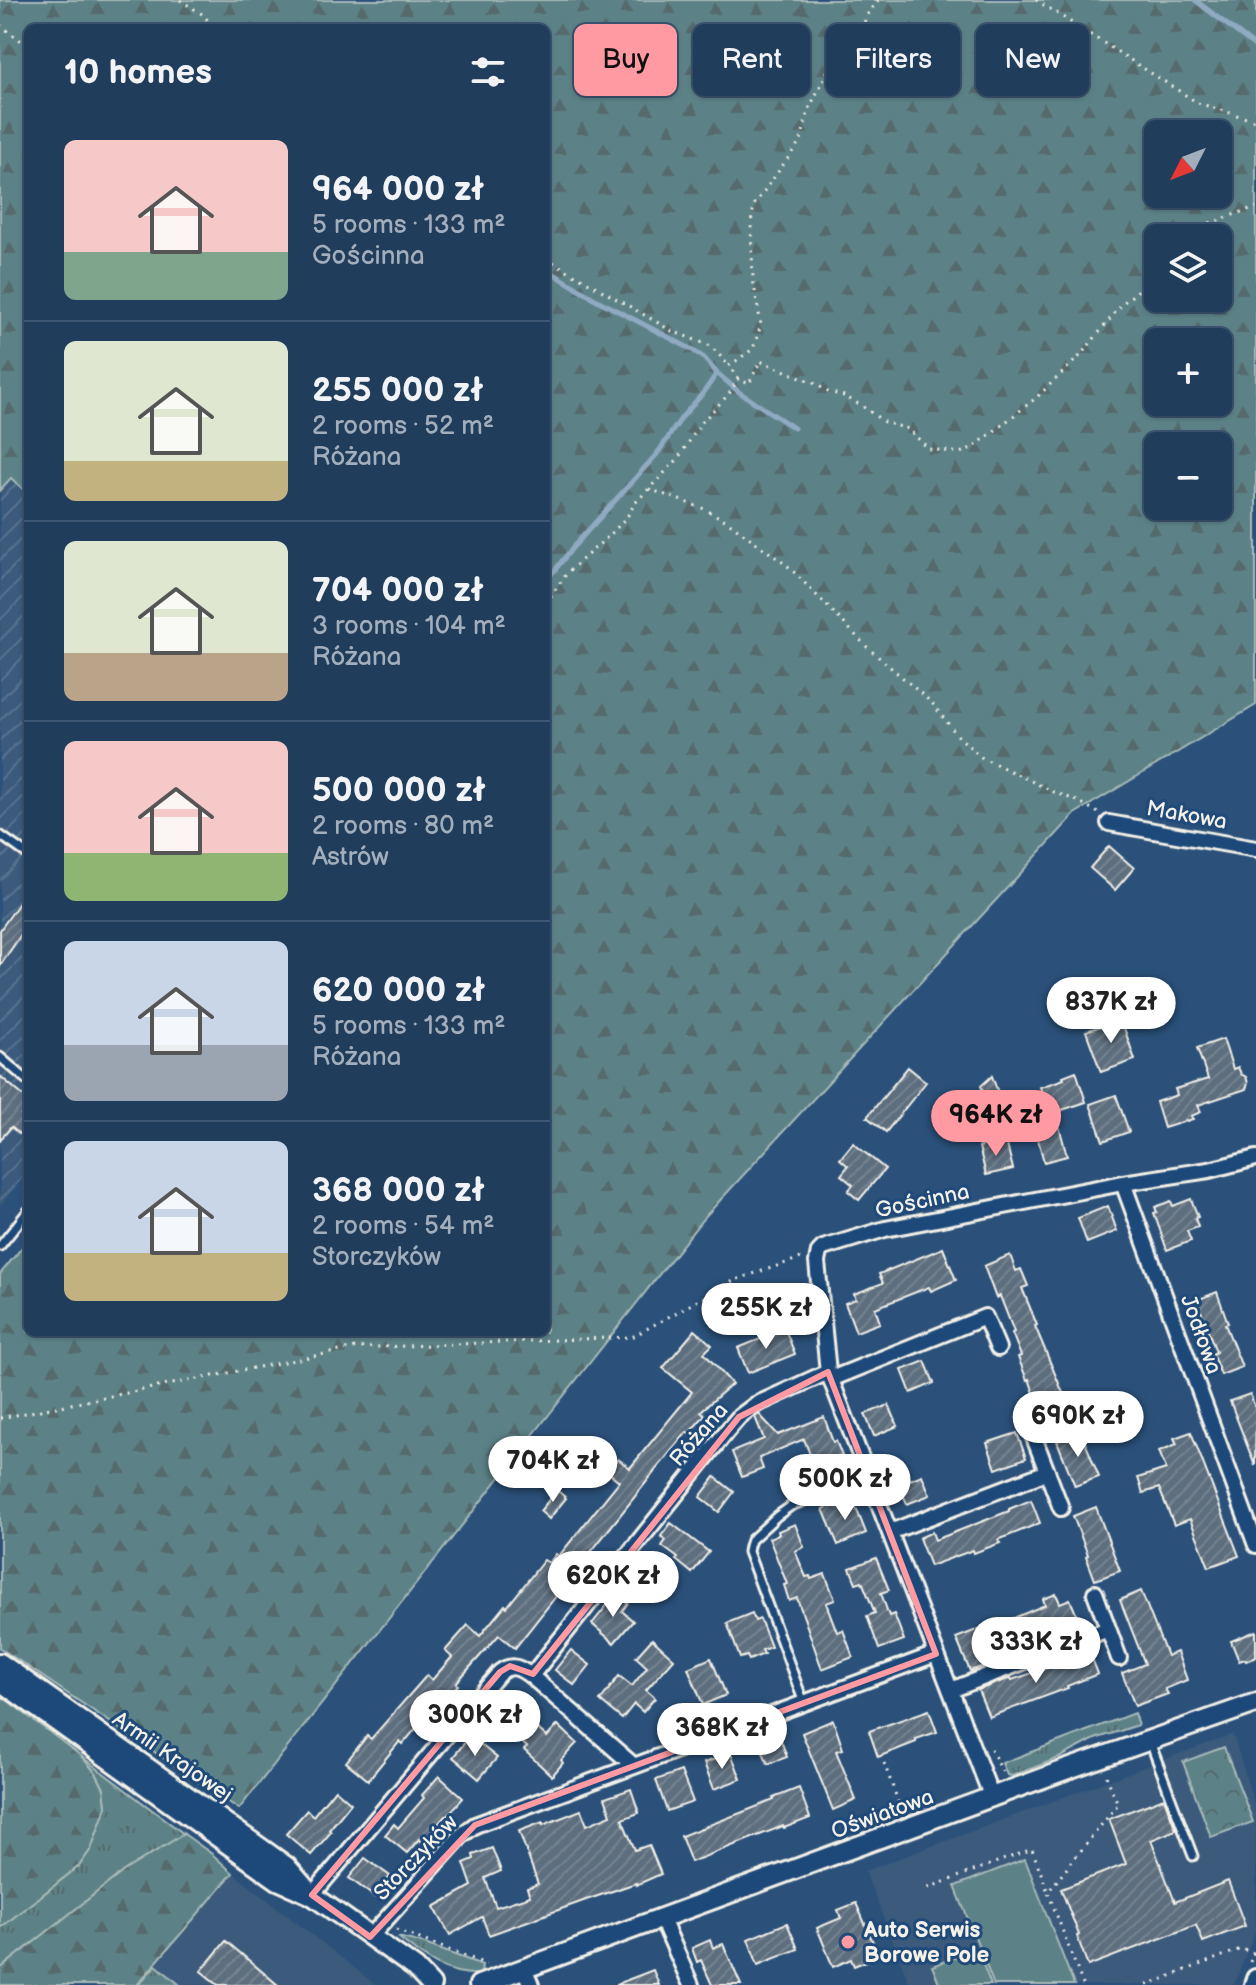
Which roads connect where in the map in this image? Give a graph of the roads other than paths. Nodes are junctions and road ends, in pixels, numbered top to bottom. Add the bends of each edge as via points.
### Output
1 (1109, 823) road end
2 (0, 835) edge
3 (1256, 849) edge
4 (24, 852) edge
5 (0, 1057) edge
6 (24, 1078) edge
7 (1256, 1158) edge
8 (1123, 1183) junction
9 (24, 1216) edge
10 (0, 1246) edge
11 (998, 1348) dead end
12 (829, 1375) junction
13 (1033, 1435) dead end
14 (1047, 1472) junction
15 (869, 1476) junction
16 (1061, 1508) dead end
17 (890, 1532) junction
18 (1256, 1545) edge
19 (1095, 1593) dead end
20 (1108, 1629) junction
21 (936, 1654) junction
22 (1119, 1658) dead end
23 (0, 1663) edge
24 (531, 1676) junction
25 (0, 1681) edge
26 (951, 1690) junction
27 (804, 1703) junction
28 (1255, 1704) edge
29 (1149, 1740) junction
30 (633, 1765) junction
31 (992, 1798) junction
32 (1193, 1856) dead end
33 (312, 1895) junction
34 (662, 1919) junction
35 (375, 1931) junction
36 (527, 1977) edge
37 (1256, 1979) edge
38 (431, 1985) edge
39 (479, 1985) edge
40 (691, 1985) edge
41 (1254, 1985) edge

1 - 3 street, Makowa
2 - 4 lane
5 - 6 lane
7 - 8 street, Gościnna
8 - 12 street, Gościnna via 885,1229 823,1248 817,1262
8 - 18 street, Jodłowa
9 - 10 lane
11 - 12 street, Różana via 985,1317
12 - 15 street
12 - 24 street, Różana via 755,1405 739,1417
13 - 14 street
14 - 16 street
14 - 17 street
15 - 17 street
15 - 27 lane via 791,1506 749,1546
17 - 21 street
19 - 20 street
20 - 22 street
20 - 26 street
21 - 26 street
21 - 27 street, Storczyków
23 - 33 street, Armii Krajowej via 286,1866
24 - 30 street
24 - 33 street via 516,1666 500,1672
25 - 33 street, Armii Krajowej via 278,1880
26 - 31 street
27 - 30 street, Storczyków
28 - 29 street, Oświatowa
29 - 31 street, Oświatowa
29 - 32 lane
30 - 35 street, Storczyków via 475,1825
31 - 34 street, Oświatowa
33 - 35 street, Armii Krajowej
34 - 36 street, Oświatowa
34 - 40 street
35 - 38 street, Armii Krajowej
36 - 39 street, Oświatowa
37 - 41 street

